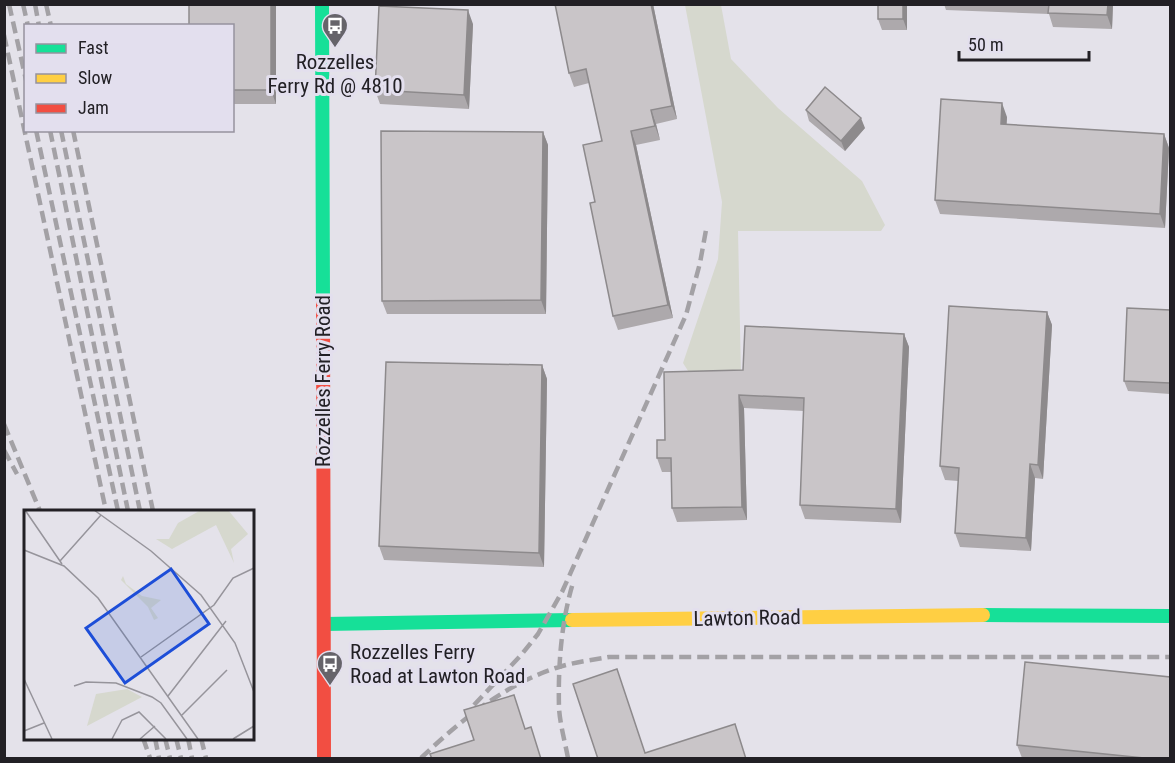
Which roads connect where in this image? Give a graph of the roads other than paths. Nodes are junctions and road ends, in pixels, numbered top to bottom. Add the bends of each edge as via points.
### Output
1 (322, 4) edge
2 (1170, 616) edge
3 (324, 624) junction
4 (324, 759) edge

1 - 3 street, Rozzelles Ferry Road
2 - 3 street, Lawton Road via 926,615
3 - 4 street, Rozzelles Ferry Road

